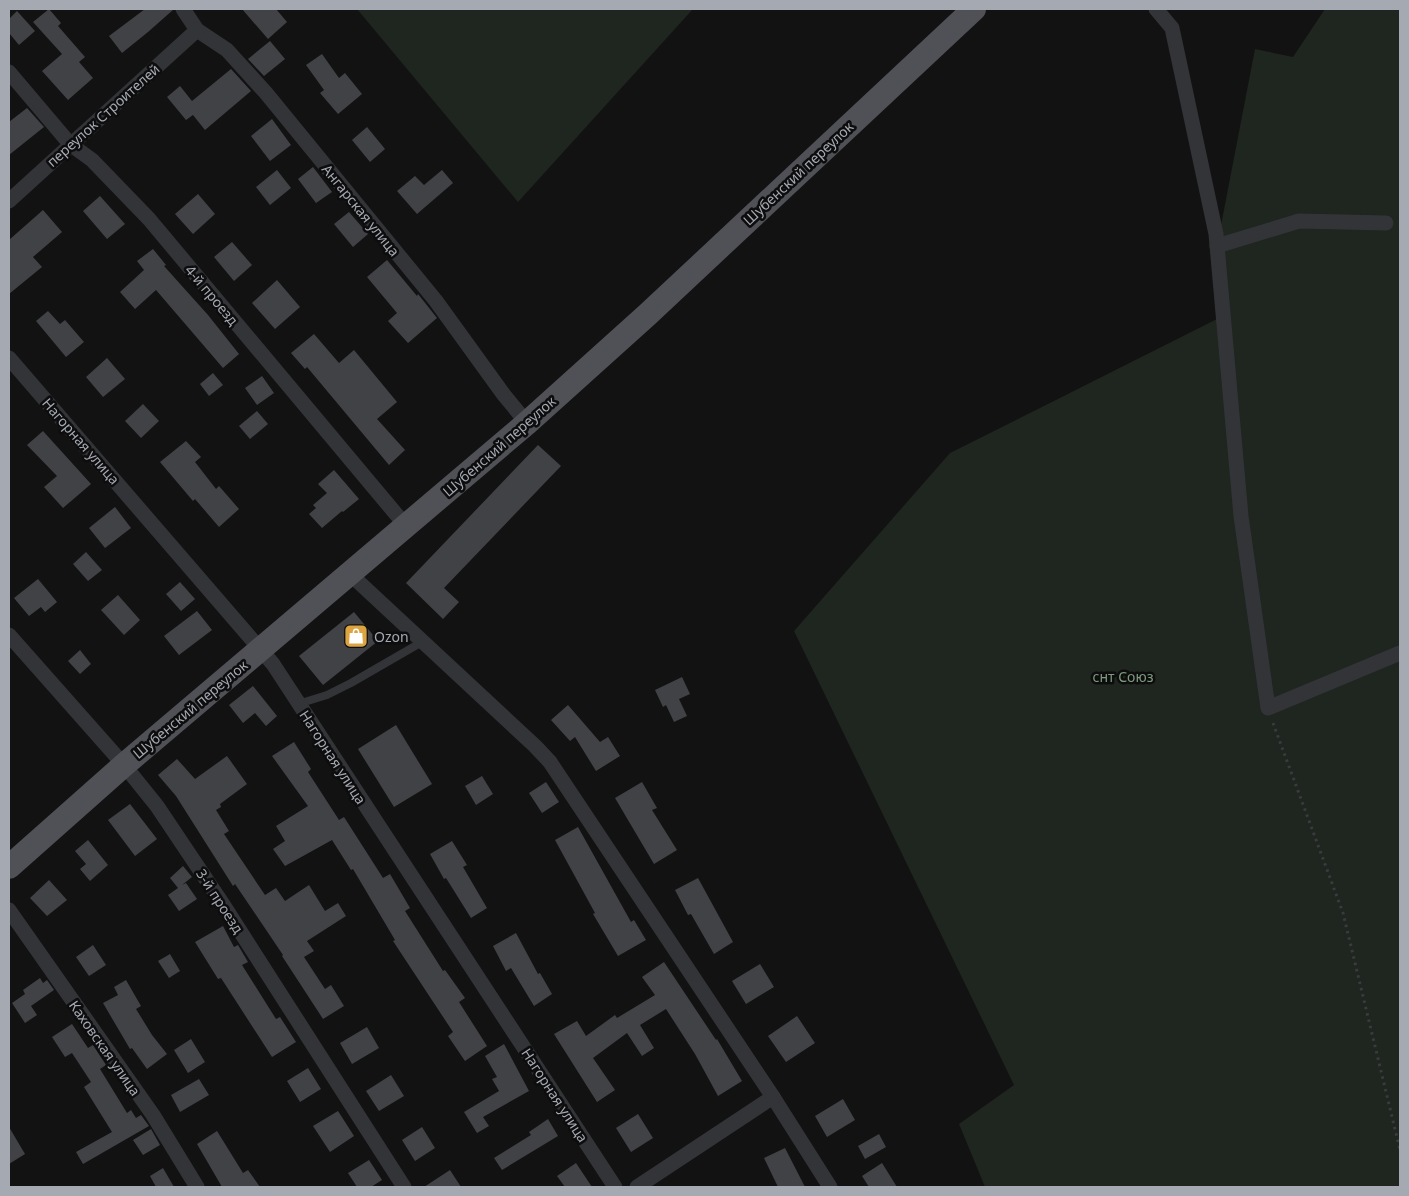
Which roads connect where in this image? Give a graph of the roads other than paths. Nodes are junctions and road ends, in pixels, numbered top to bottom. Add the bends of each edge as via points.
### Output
1 (182, 9) edge
2 (974, 9) edge
3 (1156, 9) edge
4 (197, 30) junction
5 (9, 72) edge
6 (70, 144) junction
7 (9, 201) edge
8 (1386, 223) dead end
9 (1217, 246) junction
10 (9, 358) edge
11 (527, 423) junction
12 (406, 526) junction
13 (350, 574) junction
14 (9, 635) edge
15 (422, 642) junction
16 (261, 649) junction
17 (1400, 653) edge
18 (298, 704) junction
19 (124, 765) junction
20 (9, 867) edge
21 (9, 910) edge
22 (773, 1097) junction
23 (197, 1187) edge
24 (404, 1187) edge
25 (615, 1187) edge
26 (637, 1187) edge
27 (830, 1187) edge

1 - 4 street, Ангарская улица
2 - 11 main road, Шубенский переулок
3 - 9 street via 1172,28
4 - 6 street, переулок Строителей
4 - 11 street, Ангарская улица via 227,50 266,93 436,301
5 - 6 street, 4-й проезд
6 - 7 street, переулок Строителей
6 - 12 street, 4-й проезд via 92,160 149,219
8 - 9 street via 1299,221
9 - 17 street via 1241,516 1268,708
10 - 16 street, Нагорная улица
11 - 12 main road, Шубенский переулок
12 - 13 main road, Шубенский переулок
13 - 15 street
13 - 16 main road, Шубенский переулок
14 - 19 street, 3-й проезд
15 - 18 lane via 328,695
15 - 22 street via 550,762
16 - 18 street, Нагорная улица
16 - 19 main road, Шубенский переулок
18 - 25 street, Нагорная улица
19 - 20 main road, Шубенский переулок
19 - 24 street, 3-й проезд via 157,806 224,906
21 - 23 street, Каховская улица via 153,1115
22 - 26 street
22 - 27 street

